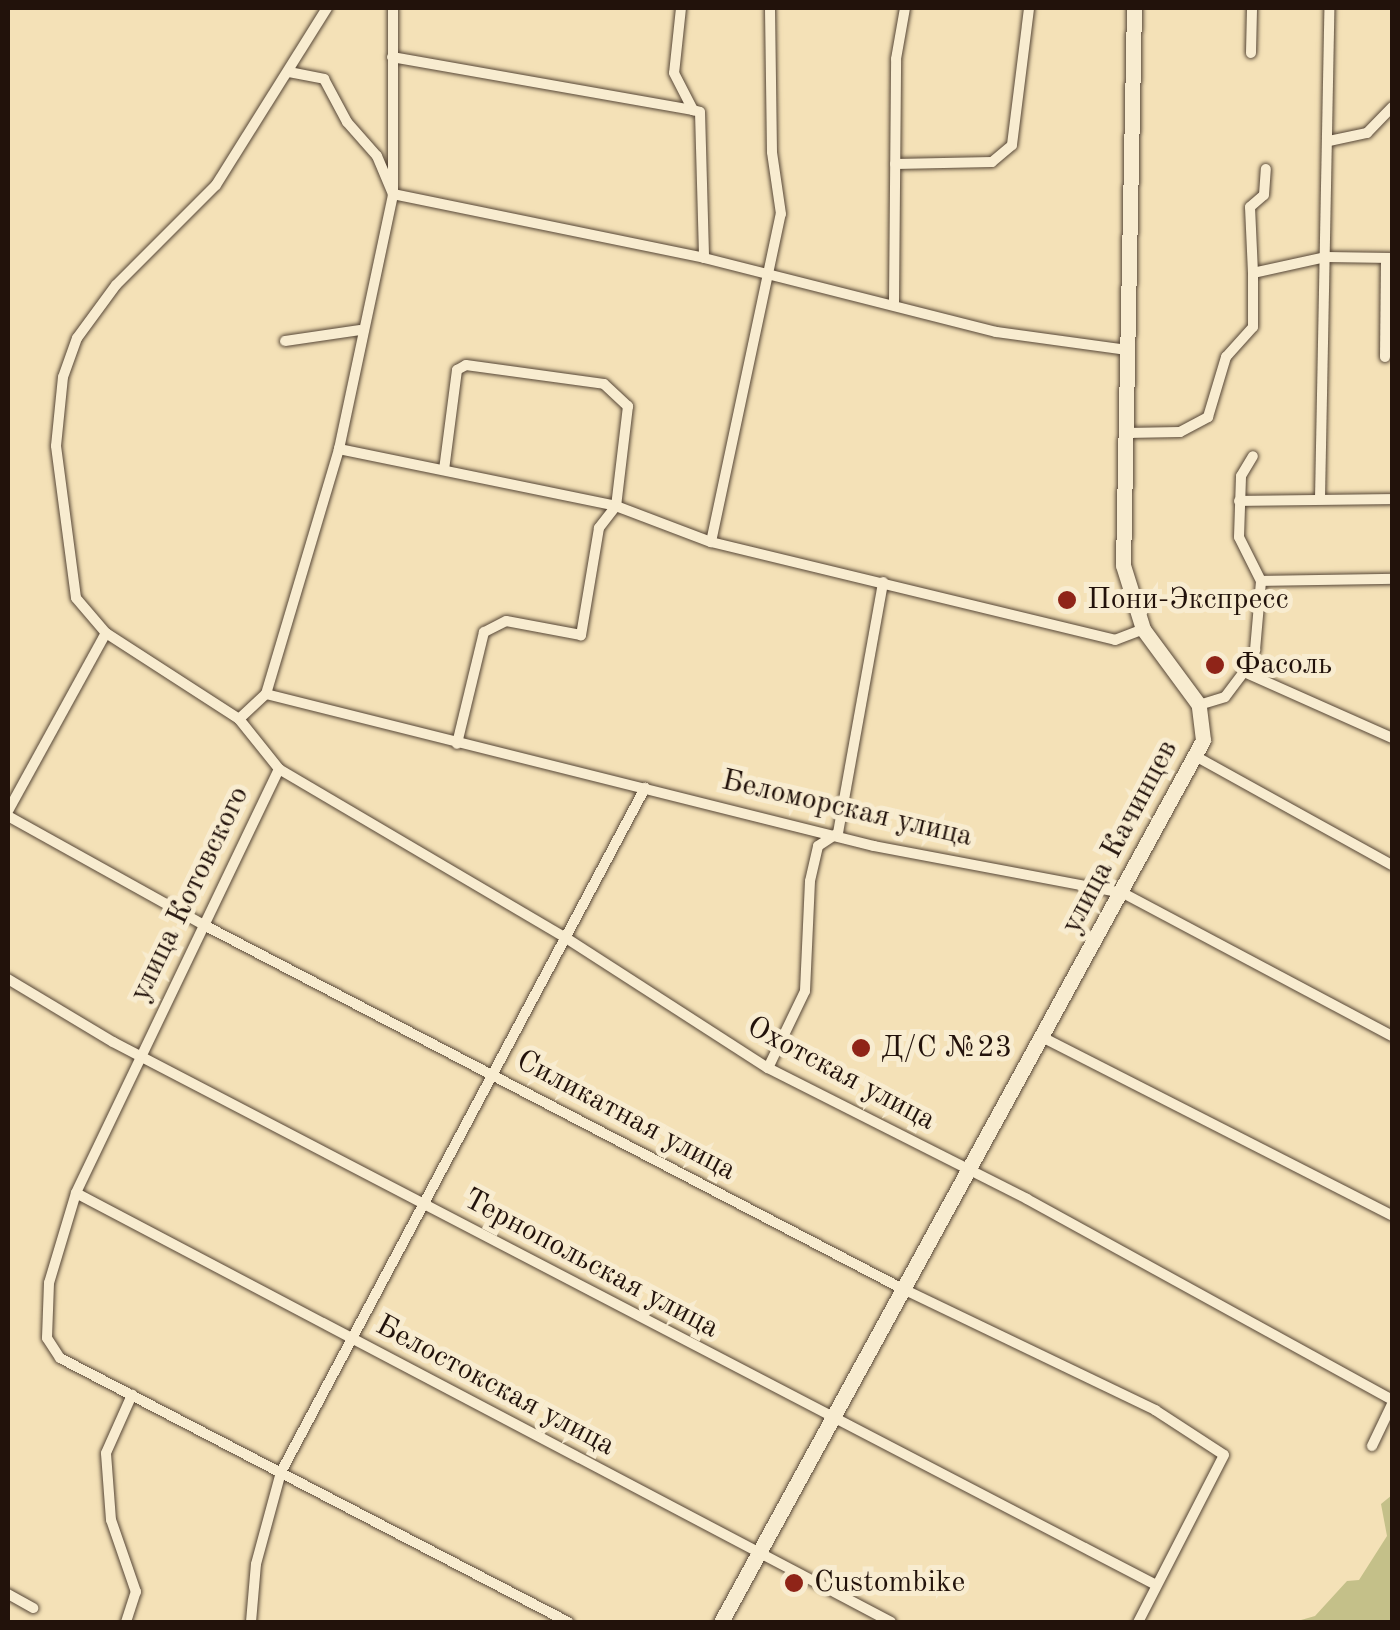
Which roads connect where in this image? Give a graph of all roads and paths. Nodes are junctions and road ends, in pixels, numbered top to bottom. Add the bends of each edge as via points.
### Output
1 (327, 8) edge
2 (392, 8) edge
3 (681, 8) edge
4 (770, 8) edge
5 (905, 8) edge
6 (1030, 8) edge
7 (1134, 8) edge
8 (1252, 8) edge
9 (1329, 8) edge
10 (1251, 53) dead end
11 (392, 57) junction
12 (289, 72) junction
13 (1392, 107) edge
14 (693, 110) junction
15 (1329, 142) junction
16 (895, 164) junction
17 (1266, 169) dead end
18 (393, 194) junction
19 (1326, 257) junction
20 (704, 258) junction
21 (1389, 259) edge
22 (770, 273) junction
23 (1254, 274) junction
24 (894, 302) junction
25 (360, 330) junction
26 (285, 341) dead end
27 (1128, 350) junction
28 (1385, 357) dead end
29 (1126, 433) junction
30 (339, 448) junction
31 (1252, 456) dead end
32 (444, 470) junction
33 (1320, 499) junction
34 (1392, 499) edge
35 (1239, 501) junction
36 (616, 506) junction
37 (711, 542) junction
38 (1261, 580) junction
39 (1392, 580) edge
40 (883, 582) junction
41 (1144, 628) junction
42 (106, 633) junction
43 (1244, 672) junction
44 (266, 694) junction
45 (1200, 705) junction
46 (238, 720) junction
47 (1392, 728) edge
48 (1392, 738) edge
49 (457, 744) junction
50 (1197, 757) junction
51 (279, 769) junction
52 (645, 788) junction
53 (8, 814) edge
54 (838, 834) junction
55 (1392, 865) edge
56 (1123, 893) junction
57 (202, 924) junction
58 (566, 938) junction
59 (8, 979) edge
60 (1392, 1036) edge
61 (1042, 1037) junction
62 (139, 1053) junction
63 (768, 1068) junction
64 (492, 1073) junction
65 (972, 1171) junction
66 (76, 1193) junction
67 (422, 1203) junction
68 (1392, 1214) edge
69 (904, 1289) junction
70 (351, 1338) junction
71 (132, 1394) junction
72 (1392, 1402) edge
73 (836, 1420) junction
74 (1372, 1446) dead end
75 (282, 1472) junction
76 (760, 1554) junction
77 (1156, 1585) junction
78 (8, 1594) edge
79 (33, 1608) dead end
80 (126, 1622) edge
81 (252, 1622) edge
82 (568, 1622) edge
83 (722, 1622) edge
84 (890, 1622) edge
85 (1138, 1622) edge

1 - 12 street, улица Котовского
2 - 11 street
3 - 14 street via 674,73
4 - 22 street via 772,152 781,214
5 - 16 street via 896,58
6 - 16 street via 1012,145 992,162
7 - 27 main road
8 - 10 street
9 - 15 street
11 - 14 street
11 - 18 street
12 - 18 street via 324,80 347,122 377,156
12 - 42 street, улица Котовского via 216,185 116,285 77,338 63,377 56,446 76,598
13 - 15 street via 1367,133
14 - 20 street via 700,112
15 - 19 street
16 - 24 street
17 - 23 street via 1264,194 1250,207
18 - 20 street
18 - 25 street
19 - 21 street
19 - 23 street
19 - 33 street
20 - 22 street
21 - 28 street
22 - 24 street
22 - 37 street
23 - 29 street via 1253,327 1226,357 1208,417 1180,432
24 - 27 street via 996,332
25 - 26 street
25 - 30 street
27 - 29 main road
29 - 41 main road via 1123,565
30 - 32 street
30 - 44 street
31 - 35 street via 1240,476
32 - 36 street
32 - 36 street via 457,370 466,365 604,384 631,416
33 - 34 street
33 - 35 street
35 - 38 street via 1239,537
36 - 37 street
36 - 49 street via 599,528 581,635 506,621 484,632
37 - 40 street
38 - 39 street
38 - 43 street via 1255,650
40 - 41 street via 1115,640
40 - 54 street
41 - 45 main road
42 - 46 street, улица Котовского
42 - 53 street
43 - 45 street via 1225,696
43 - 48 street
44 - 46 street
44 - 49 street, Беломорская улица
45 - 50 main road, улица Качинцев
46 - 51 street, улица Котовского
47 - 48 street
49 - 52 street, Беломорская улица
50 - 55 street
50 - 56 main road, улица Качинцев
51 - 57 street, улица Котовского
51 - 58 street, Охотская улица
52 - 54 street, Беломорская улица
52 - 58 street
53 - 57 street, Силикатная улица
54 - 56 street, Беломорская улица
54 - 63 street via 818,846 805,991
56 - 60 street, Беломорская улица
56 - 61 main road, улица Качинцев
57 - 62 street, улица Котовского
57 - 64 street, Силикатная улица
58 - 63 street, Охотская улица
58 - 64 street
59 - 62 street, Тернопольская улица
61 - 65 main road, улица Качинцев
61 - 68 street
62 - 66 street, улица Котовского
62 - 67 street, Тернопольская улица
63 - 65 street, Охотская улица
64 - 67 street
64 - 69 street, Силикатная улица
65 - 69 main road, улица Качинцев
65 - 72 street, Охотская улица
66 - 70 street, Белостокская улица
66 - 71 street, улица Котовского via 49,1282 47,1338 60,1358
67 - 70 street
67 - 73 street, Тернопольская улица
69 - 73 main road, улица Качинцев
69 - 77 street, Силикатная улица via 1155,1410 1224,1455
70 - 75 street
70 - 76 street, Белостокская улица
71 - 75 street, улица Котовского
71 - 80 street via 106,1453 111,1520 136,1592
72 - 74 street
73 - 76 main road, улица Качинцев
73 - 77 street, Тернопольская улица
75 - 81 street via 256,1564
75 - 82 street, улица Котовского
76 - 83 main road, улица Качинцев
76 - 84 street, Белостокская улица
77 - 85 street
78 - 79 street

